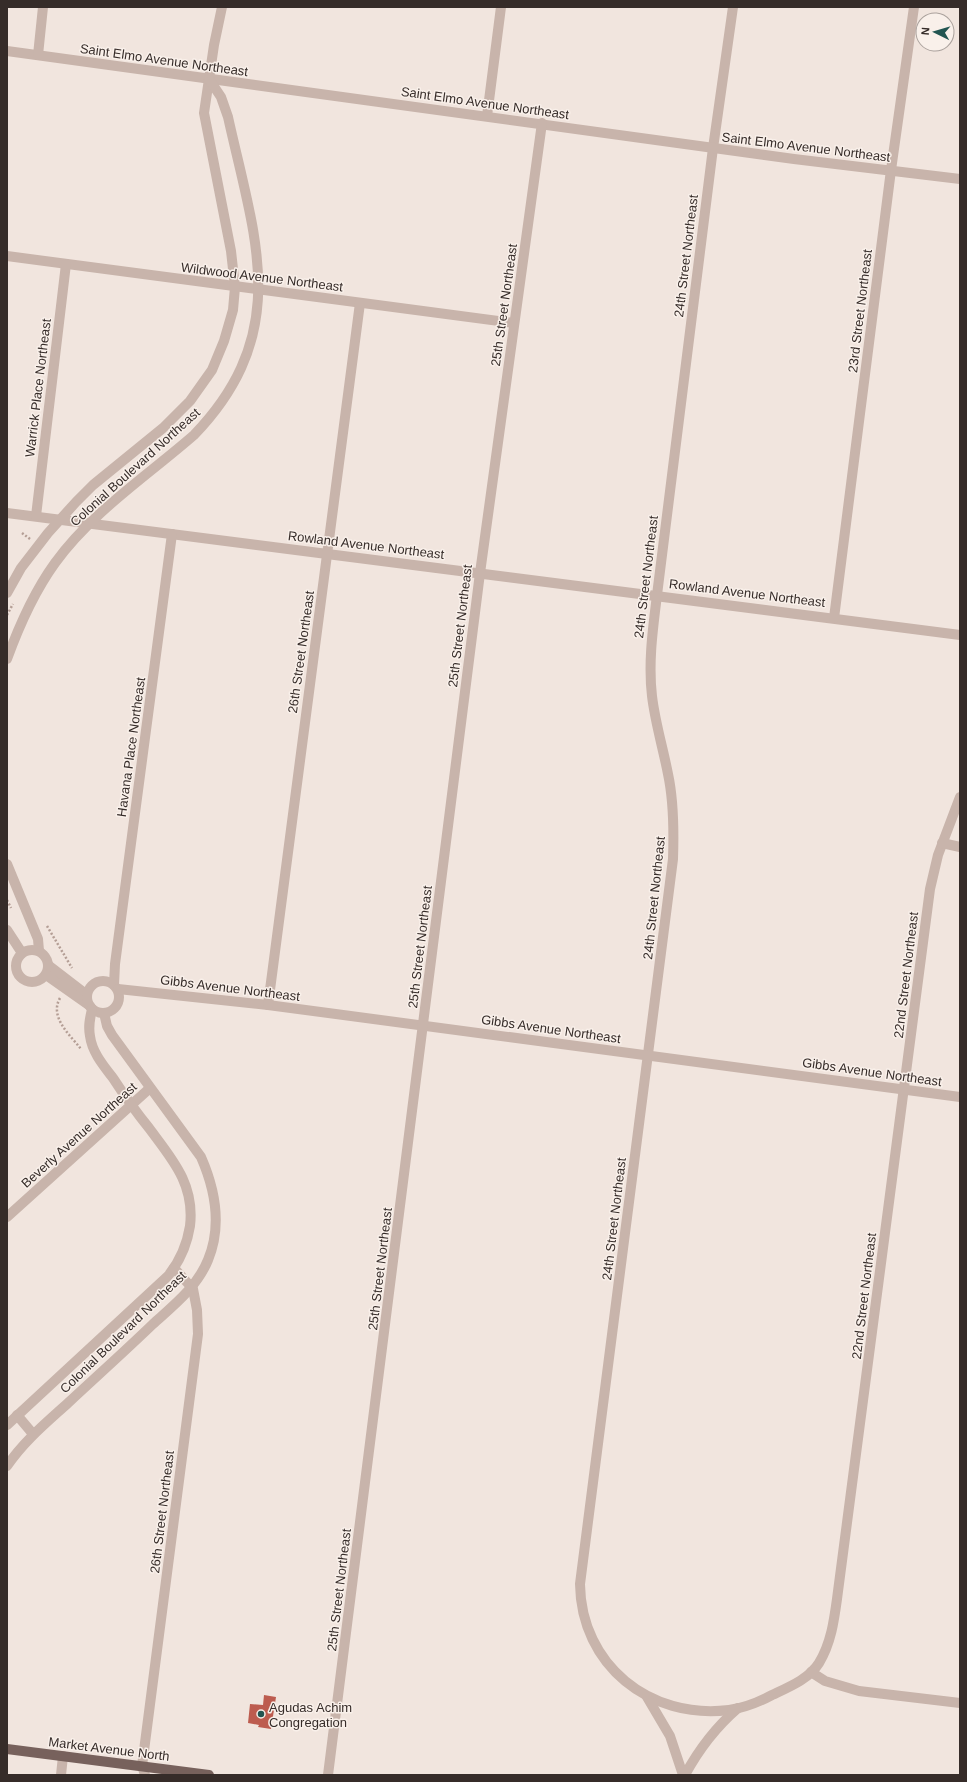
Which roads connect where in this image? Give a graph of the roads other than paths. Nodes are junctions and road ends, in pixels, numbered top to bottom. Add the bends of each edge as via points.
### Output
1 (43, 7) edge
2 (222, 7) edge
3 (501, 7) edge
4 (733, 7) edge
5 (914, 7) edge
6 (7, 51) edge
7 (38, 55) junction
8 (209, 79) junction
9 (487, 116) junction
10 (542, 123) junction
11 (713, 148) junction
12 (891, 170) junction
13 (960, 179) edge
14 (7, 256) edge
15 (66, 264) junction
16 (235, 287) junction
17 (259, 290) junction
18 (360, 303) junction
19 (514, 323) junction
20 (7, 513) edge
21 (36, 516) junction
22 (60, 520) junction
23 (90, 523) junction
24 (172, 534) junction
25 (327, 554) junction
26 (480, 573) junction
27 (7, 593) edge
28 (657, 595) junction
29 (834, 618) junction
30 (960, 635) edge
31 (7, 659) edge
32 (960, 797) edge
33 (942, 843) junction
34 (960, 847) edge
35 (7, 864) edge
36 (7, 930) edge
37 (39, 951) junction
38 (22, 953) junction
39 (11, 965) edge
40 (47, 970) junction
41 (7, 974) edge
42 (20, 977) junction
43 (114, 988) junction
44 (87, 995) junction
45 (268, 1005) junction
46 (91, 1007) junction
47 (104, 1013) junction
48 (423, 1026) junction
49 (647, 1055) junction
50 (150, 1088) junction
51 (904, 1090) junction
52 (960, 1097) edge
53 (131, 1105) junction
54 (7, 1217) edge
55 (174, 1268) junction
56 (192, 1287) junction
57 (17, 1415) junction
58 (7, 1425) edge
59 (33, 1434) junction
60 (7, 1466) edge
61 (811, 1672) junction
62 (647, 1697) junction
63 (960, 1703) edge
64 (738, 1708) junction
65 (694, 1710) joint
66 (7, 1749) edge
67 (63, 1756) junction
68 (144, 1771) edge
69 (61, 1775) edge
70 (209, 1775) edge
71 (328, 1775) edge
72 (684, 1775) edge

1 - 7 street
2 - 8 street, Colonial Boulevard Northeast
3 - 9 street
4 - 11 street, 24th Street Northeast
5 - 12 street, 23rd Street Northeast
6 - 7 street, Saint Elmo Avenue Northeast
7 - 8 street, Saint Elmo Avenue Northeast
8 - 9 street, Saint Elmo Avenue Northeast
8 - 16 street, Colonial Boulevard Northeast via 204,108 205,124 231,250
8 - 17 street, Colonial Boulevard Northeast via 221,98 228,117 254,234
9 - 10 street, Saint Elmo Avenue Northeast
10 - 11 street, Saint Elmo Avenue Northeast
10 - 19 street, 25th Street Northeast
11 - 12 street, Saint Elmo Avenue Northeast
11 - 28 street, 24th Street Northeast
12 - 13 street, Saint Elmo Avenue Northeast
12 - 29 street, 23rd Street Northeast
14 - 15 street, Wildwood Avenue Northeast
15 - 16 street, Wildwood Avenue Northeast
15 - 21 street, Warrick Place Northeast
16 - 17 street, Wildwood Avenue Northeast
16 - 22 street, Colonial Boulevard Northeast via 233,310 224,341 212,370 195,395 163,428 93,485
17 - 18 street, Wildwood Avenue Northeast
17 - 23 street, Colonial Boulevard Northeast via 256,323 248,351 234,382 214,413 194,435
18 - 19 street, Wildwood Avenue Northeast
18 - 25 street, 26th Street Northeast
19 - 26 street, 25th Street Northeast
20 - 21 street, Rowland Avenue Northeast
21 - 22 street, Rowland Avenue Northeast
22 - 23 street, Rowland Avenue Northeast
22 - 27 street, Colonial Boulevard Northeast via 21,568
23 - 24 street, Rowland Avenue Northeast
23 - 31 street, Colonial Boulevard Northeast via 65,550 44,580 26,612
24 - 25 street, Rowland Avenue Northeast
24 - 43 street, Havana Place Northeast via 115,964
25 - 26 street, Rowland Avenue Northeast
25 - 45 street, 26th Street Northeast
26 - 28 street, Rowland Avenue Northeast
26 - 48 street, 25th Street Northeast
28 - 29 street, Rowland Avenue Northeast
28 - 49 street, 24th Street Northeast via 651,654 651,694 668,774 674,829 673,859
29 - 30 street, Rowland Avenue Northeast
32 - 33 street, 22nd Street Northeast
33 - 34 street
33 - 51 street, 22nd Street Northeast via 930,890
35 - 37 street via 38,939
36 - 38 street
37 - 38 street via 30,950
37 - 40 street via 45,957
38 - 39 street
39 - 42 street
40 - 42 street via 41,980 31,982
40 - 44 street
40 - 46 street
41 - 42 street
43 - 44 street via 100,981 93,985
43 - 45 street, Gibbs Avenue Northeast
43 - 47 street via 115,1009
44 - 46 street, Colonial Boulevard Northeast
45 - 48 street, Gibbs Avenue Northeast
46 - 47 street
46 - 53 street, Colonial Boulevard Northeast via 89,1022 93,1049
47 - 50 street, Colonial Boulevard Northeast via 109,1030
48 - 49 street, Gibbs Avenue Northeast
48 - 71 street, 25th Street Northeast
49 - 51 street, Gibbs Avenue Northeast
49 - 62 street, 24th Street Northeast via 580,1589 587,1627 601,1654 618,1675
50 - 53 street, Beverly Avenue Northeast
50 - 56 street, Colonial Boulevard Northeast via 201,1157 213,1191 215,1219 212,1249 204,1269
51 - 52 street, Gibbs Avenue Northeast
51 - 61 street, 22nd Street Northeast via 838,1599 829,1639 819,1663
53 - 54 street, Beverly Avenue Northeast
53 - 55 street, Colonial Boulevard Northeast via 177,1166 187,1189 190,1209 188,1233 182,1254
55 - 56 street
55 - 57 street, Colonial Boulevard Northeast
56 - 59 street, Colonial Boulevard Northeast
56 - 68 street, 26th Street Northeast via 197,1310 198,1334
57 - 58 street, Colonial Boulevard Northeast
57 - 59 street
59 - 60 street, Colonial Boulevard Northeast
61 - 63 street via 824,1681 859,1691
61 - 64 street, 22nd Street Northeast via 785,1689
62 - 65 street, 24th Street Northeast
62 - 72 street via 670,1736
64 - 65 street, 22nd Street Northeast
64 - 72 street via 706,1741
66 - 67 main road, Market Avenue North
67 - 68 main road, Market Avenue North
67 - 69 street
68 - 70 main road, Market Avenue North

